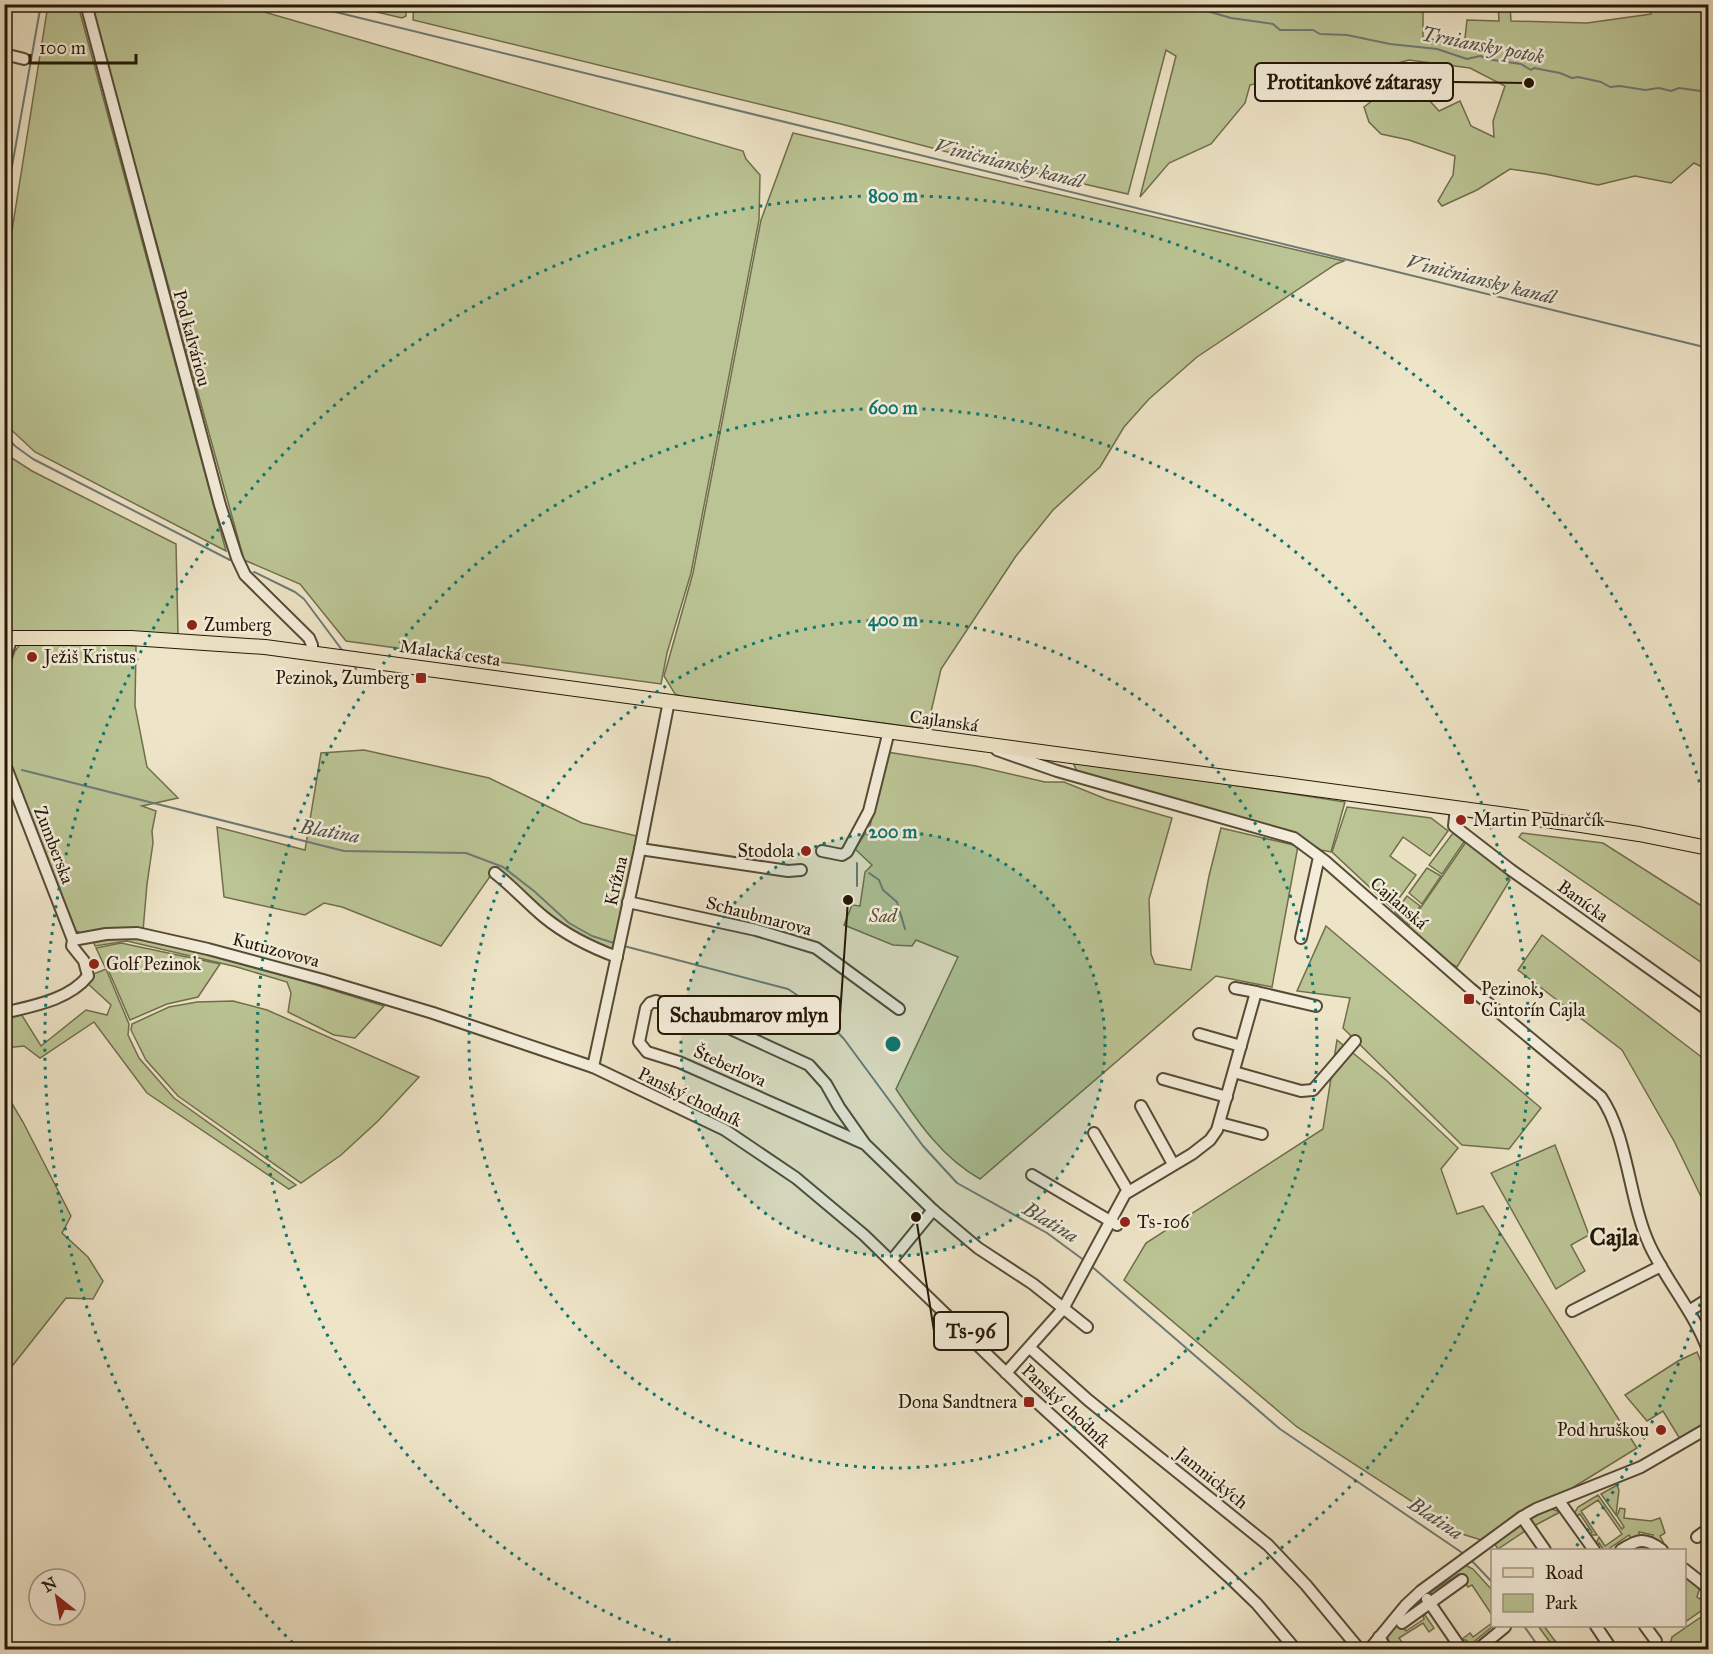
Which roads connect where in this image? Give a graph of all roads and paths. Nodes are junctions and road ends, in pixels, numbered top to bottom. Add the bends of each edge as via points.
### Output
1 (86, 4) edge
2 (4, 54) edge
3 (24, 58) dead end
4 (8, 638) edge
5 (312, 654) junction
6 (4, 660) edge
7 (669, 701) junction
8 (889, 731) junction
9 (986, 745) junction
10 (1060, 755) junction
11 (4, 762) edge
12 (1057, 771) junction
13 (1456, 808) junction
14 (1708, 848) edge
15 (640, 849) junction
16 (822, 851) dead end
17 (1319, 857) junction
18 (801, 870) dead end
19 (495, 873) dead end
20 (628, 902) junction
21 (1301, 938) dead end
22 (73, 940) junction
23 (617, 956) junction
24 (1235, 988) dead end
25 (1256, 992) junction
26 (1316, 1006) dead end
27 (899, 1009) dead end
28 (1708, 1011) edge
29 (4, 1013) edge
30 (1200, 1034) dead end
31 (1355, 1041) dead end
32 (1241, 1046) junction
33 (593, 1067) junction
34 (1234, 1072) junction
35 (1162, 1079) dead end
36 (1227, 1096) junction
37 (1141, 1106) dead end
38 (849, 1120) junction
39 (1220, 1123) junction
40 (834, 1131) junction
41 (1094, 1133) dead end
42 (1262, 1134) dead end
43 (865, 1144) junction
44 (1173, 1164) junction
45 (1032, 1175) dead end
46 (1128, 1191) junction
47 (933, 1210) junction
48 (1114, 1223) junction
49 (892, 1260) junction
50 (1661, 1266) junction
51 (1708, 1299) edge
52 (1063, 1309) junction
53 (1572, 1311) dead end
54 (1689, 1311) junction
55 (1088, 1327) dead end
56 (1030, 1348) junction
57 (1708, 1350) edge
58 (1006, 1373) junction
59 (1708, 1428) edge
60 (1559, 1501) junction
61 (1522, 1517) junction
62 (1708, 1529) edge
63 (1697, 1537) dead end
64 (1544, 1549) edge
65 (1593, 1549) edge
66 (1624, 1549) edge
67 (1660, 1549) edge
68 (1686, 1571) edge
69 (1462, 1580) dead end
70 (1708, 1588) edge
71 (1421, 1591) junction
72 (1430, 1603) junction
73 (1402, 1623) dead end
74 (1505, 1627) edge
75 (1597, 1627) edge
76 (1646, 1627) edge
77 (1379, 1637) junction
78 (1656, 1641) dead end
79 (1478, 1649) edge
80 (1296, 1650) edge
81 (1360, 1650) edge
82 (1369, 1650) edge
83 (1387, 1650) edge
84 (1462, 1650) edge
85 (1612, 1650) edge

1 - 5 street, Pod kalváriou via 237,558 250,581 309,638
2 - 3 street
4 - 5 main road, Malacká cesta via 131,638
4 - 6 street
5 - 7 main road, Malacká cesta
7 - 8 main road, Malacká cesta
7 - 15 street, Krížna
8 - 9 main road, Cajlanská
8 - 16 street via 869,811 847,852 842,855
9 - 10 main road, Cajlanská
9 - 12 street, Cajlanská
10 - 12 street
10 - 13 main road, Cajlanská
11 - 22 street, Zumberska
12 - 17 street, Cajlanská via 1294,838
13 - 14 main road, Cajlanská via 1639,834
13 - 28 street, Banícka via 1455,826
15 - 18 street
15 - 20 street, Krížna
17 - 21 street
17 - 50 street, Cajlanská via 1601,1097 1613,1120 1649,1244
19 - 23 street via 574,938
20 - 23 street, Krížna
20 - 27 street, Schaubmarova via 756,930 816,948
22 - 29 street via 88,976 81,986
22 - 33 street, Kutuzovova via 137,933 208,949 422,1010
23 - 33 street, Krížna
24 - 25 street
25 - 26 street
25 - 32 street
30 - 32 street
31 - 34 street via 1312,1090
32 - 34 street
33 - 49 street, Panský chodník via 699,1116 749,1146 796,1178
34 - 36 street
35 - 36 street
36 - 39 street
37 - 44 street
38 - 40 street
38 - 40 street, Šteberlova via 809,1065 698,1014 656,1001 646,1008 639,1042 647,1052 679,1062
38 - 43 street, Šteberlova
39 - 42 street
39 - 44 street via 1201,1148
40 - 43 street, Šteberlova
41 - 46 street
43 - 47 street, Šteberlova
44 - 46 street
45 - 48 street
46 - 48 street
47 - 49 street
47 - 52 street, Šteberlova
48 - 52 street via 1092,1253
49 - 58 street, Panský chodník
50 - 53 street
50 - 54 street, Cajlanská
51 - 54 street
52 - 55 street, Šteberlova
52 - 56 street
54 - 57 street, Cajlanská
56 - 58 street
56 - 81 street, Jamnických via 1268,1545
58 - 80 street, Panský chodník via 1228,1576
59 - 60 street via 1630,1472
60 - 61 street
60 - 65 street
61 - 64 street
61 - 71 street
62 - 63 street
66 - 67 street via 1635,1541 1653,1543
68 - 70 street
69 - 72 street
71 - 72 street
71 - 77 street
72 - 73 street
72 - 84 street
74 - 79 street
75 - 85 street
76 - 78 street
77 - 82 street
77 - 83 street

